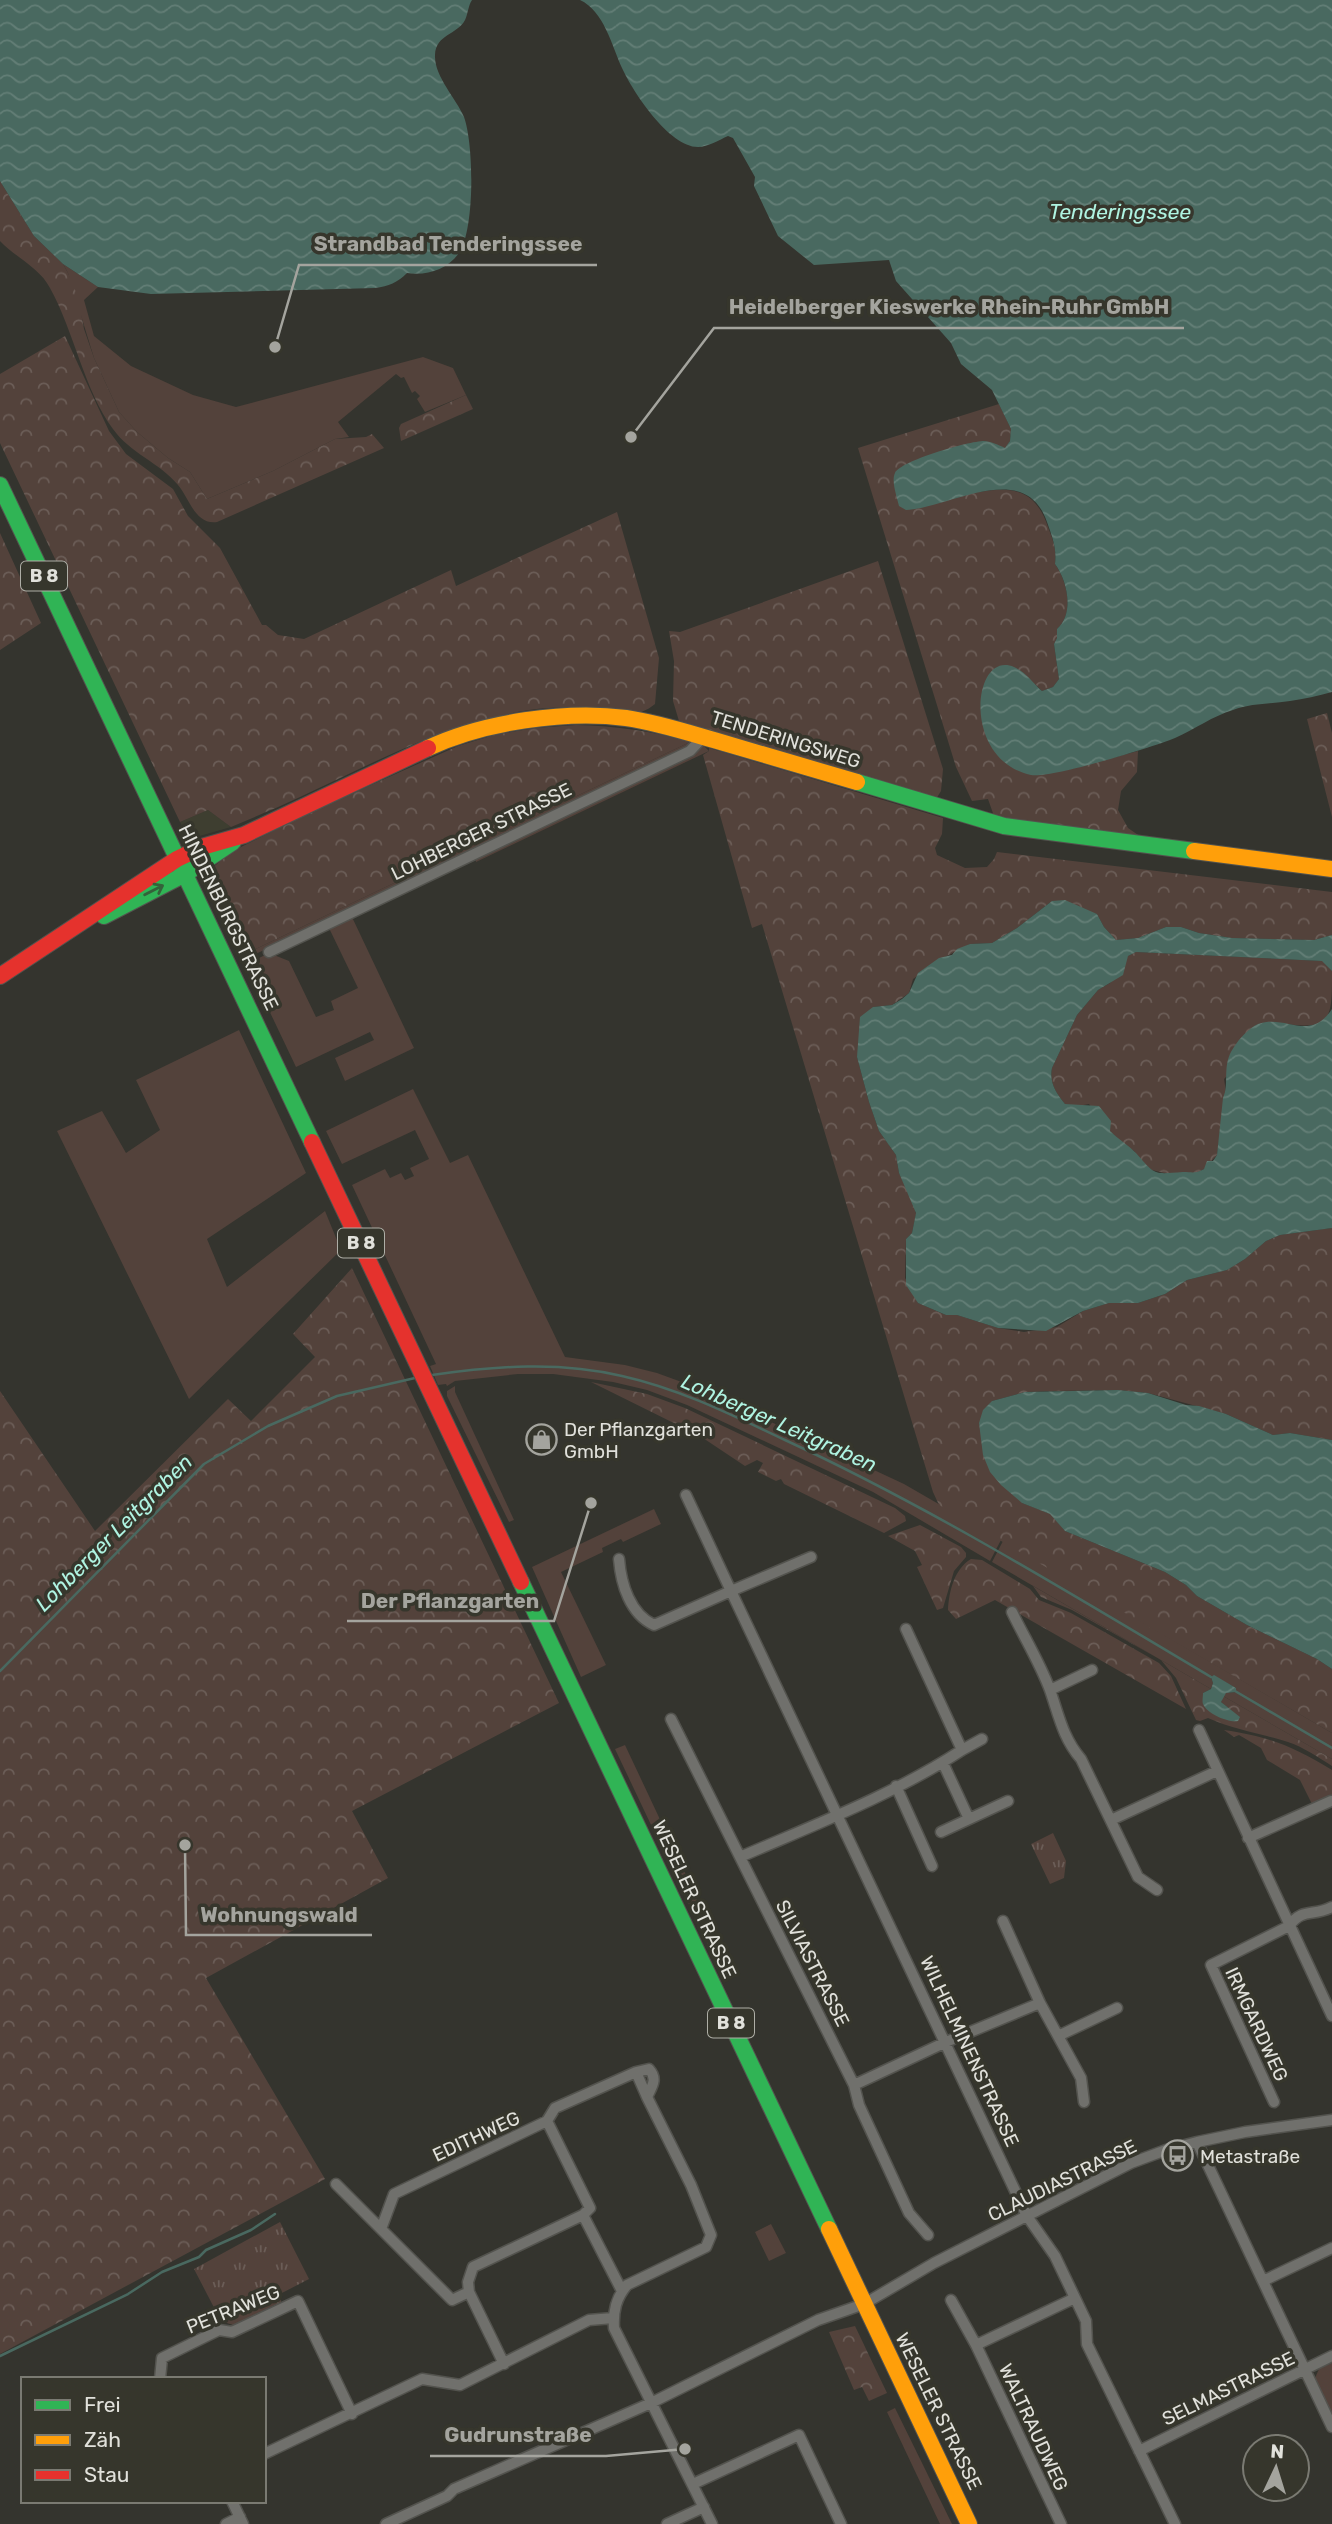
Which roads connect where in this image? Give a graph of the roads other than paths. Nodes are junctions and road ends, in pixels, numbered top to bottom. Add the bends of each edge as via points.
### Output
1 (0, 485) edge
2 (704, 736) junction
3 (243, 835) junction
4 (177, 859) junction
5 (1332, 869) edge
6 (185, 874) junction
7 (50, 944) junction
8 (269, 952) dead end
9 (0, 976) edge
10 (420, 1368) joint
11 (686, 1495) dead end
12 (811, 1556) dead end
13 (619, 1559) dead end
14 (732, 1591) junction
15 (1012, 1612) dead end
16 (906, 1629) dead end
17 (1092, 1670) dead end
18 (1050, 1690) junction
19 (671, 1719) dead end
20 (1199, 1730) dead end
21 (982, 1739) dead end
22 (962, 1750) junction
23 (943, 1763) junction
24 (1217, 1771) junction
25 (896, 1786) junction
26 (1008, 1801) dead end
27 (1331, 1801) edge
28 (838, 1814) junction
29 (969, 1819) junction
30 (1111, 1820) junction
31 (941, 1832) dead end
32 (1248, 1838) junction
33 (740, 1857) junction
34 (932, 1866) dead end
35 (1157, 1890) dead end
36 (1332, 1906) edge
37 (1003, 1921) dead end
38 (1289, 1926) junction
39 (1040, 2003) junction
40 (1117, 2008) dead end
41 (1332, 2016) edge
42 (1058, 2036) junction
43 (946, 2042) junction
44 (854, 2085) junction
45 (1084, 2102) dead end
46 (1274, 2102) dead end
47 (1332, 2120) edge
48 (547, 2121) junction
49 (1197, 2142) junction
50 (336, 2184) dead end
51 (583, 2216) junction
52 (1027, 2216) junction
53 (381, 2229) junction
54 (928, 2235) dead end
55 (1332, 2248) edge
56 (1263, 2281) junction
57 (622, 2291) junction
58 (469, 2292) junction
59 (1075, 2298) junction
60 (951, 2300) dead end
61 (864, 2304) junction
62 (613, 2318) junction
63 (976, 2345) junction
64 (1332, 2356) edge
65 (504, 2364) junction
66 (1304, 2370) junction
67 (160, 2377) edge
68 (652, 2403) junction
69 (352, 2414) junction
70 (1332, 2427) edge
71 (1139, 2451) junction
72 (266, 2453) edge
73 (693, 2484) junction
74 (233, 2503) edge
75 (704, 2507) junction
76 (408, 2519) edge
77 (241, 2520) edge
78 (226, 2524) edge
79 (386, 2524) edge
80 (667, 2524) edge
81 (712, 2524) edge
82 (841, 2524) edge
83 (970, 2524) edge
84 (1061, 2524) edge
85 (1175, 2524) edge

1 - 4 main road, HINDENBURGSTRASSE / B 8
2 - 3 main road, TENDERINGSWEG via 617,717 580,716 500,725 437,744
2 - 5 main road, TENDERINGSWEG via 1004,826
2 - 8 street, LOHBERGER STRASSE via 690,751
3 - 4 main road, TENDERINGSWEG
3 - 6 main road, TENDERINGSWEG
4 - 6 main road, HINDENBURGSTRASSE / B 8
4 - 7 main road, TENDERINGSWEG
7 -> 6 main road, TENDERINGSWEG
6 - 10 main road, HINDENBURGSTRASSE / B 8
7 - 9 main road
10 - 61 main road, WESELER STRASSE / B 8
11 - 14 street, WILHELMINENSTRASSE
12 - 14 street
13 - 14 street via 621,1580 640,1618 654,1625
14 - 28 street, WILHELMINENSTRASSE
15 - 18 street
16 - 22 street
17 - 18 street
18 - 30 street via 1070,1747 1081,1759
19 - 33 street, SILVIASTRASSE
20 - 24 street
21 - 22 street
22 - 23 street
23 - 25 street
23 - 29 street
24 - 30 street
24 - 32 street
25 - 28 street
25 - 34 street
26 - 29 street
27 - 32 street
28 - 33 street
28 - 43 street, WILHELMINENSTRASSE
29 - 31 street
30 - 35 street via 1138,1877
32 - 38 street
33 - 44 street, SILVIASTRASSE
36 - 38 street via 1320,1913 1296,1916
37 - 39 street
38 - 41 street
38 - 46 street, IRMGARDWEG via 1211,1965
39 - 42 street
39 - 43 street
40 - 42 street
42 - 45 street via 1081,2078
43 - 44 street
43 - 52 street, WILHELMINENSTRASSE
44 - 54 street, SILVIASTRASSE via 909,2213
47 - 49 street, CLAUDIASTRASSE
48 - 51 street, EDITHWEG via 590,2208
48 - 53 street, EDITHWEG via 394,2194
48 - 57 street via 555,2108 636,2072 649,2069 653,2074 647,2097 711,2235 706,2247 634,2280
49 - 52 street, CLAUDIASTRASSE via 1131,2163
49 - 56 street
50 - 53 street
51 - 57 street, EDITHWEG
51 - 58 street via 474,2267
52 - 59 street, WILHELMINENSTRASSE via 1055,2256
52 - 61 street, CLAUDIASTRASSE
53 - 58 street via 452,2300
55 - 56 street
56 - 66 street
57 - 62 street
58 - 65 street
59 - 63 street
59 - 71 street, WILHELMINENSTRASSE via 1086,2321 1087,2344
60 - 63 street, WALTRAUDWEG
61 - 68 street, CLAUDIASTRASSE via 818,2320
61 - 83 main road, WESELER STRASSE / B 8
62 - 65 street via 589,2320
62 - 68 street
63 - 84 street, WALTRAUDWEG
64 - 66 street, SELMASTRASSE
65 - 69 street via 460,2385 422,2379
66 - 70 street
66 - 71 street, SELMASTRASSE
67 - 69 street, PETRAWEG via 162,2358 219,2330 232,2332 298,2301
68 - 73 street
68 - 76 street, CLAUDIASTRASSE via 454,2489
69 - 72 street
71 - 85 street, WILHELMINENSTRASSE
73 - 75 street
73 - 82 street via 799,2435
74 - 77 street
75 - 80 street
75 - 81 street
76 - 79 street, CLAUDIASTRASSE
77 - 78 street

